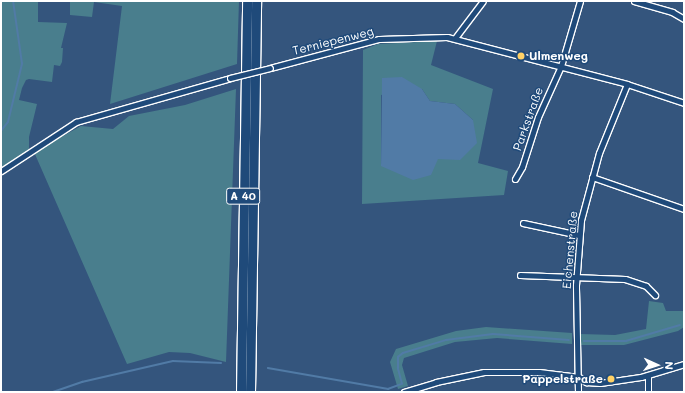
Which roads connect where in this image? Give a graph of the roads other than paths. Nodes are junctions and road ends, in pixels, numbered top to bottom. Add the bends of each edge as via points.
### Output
1 (247, 1) edge
2 (256, 1) edge
3 (483, 1) edge
4 (580, 1) edge
5 (634, 1) edge
6 (684, 19) edge
7 (455, 38) junction
8 (561, 66) junction
9 (627, 84) junction
10 (684, 103) edge
11 (1, 171) edge
12 (592, 177) junction
13 (515, 179) dead end
14 (684, 209) edge
15 (523, 223) dead end
16 (579, 235) junction
17 (520, 276) dead end
18 (576, 277) junction
19 (655, 295) dead end
20 (684, 364) edge
21 (648, 374) junction
22 (579, 377) junction
23 (241, 392) edge
24 (250, 392) edge
25 (405, 392) edge
26 (578, 392) edge
27 (648, 392) edge

1 - 23 highway, A 40
2 - 24 highway, A 40
3 - 7 street
4 - 8 street
5 - 6 street via 672,12
7 - 8 street, Terniepenweg
7 - 11 street, Terniepenweg, bridge via 379,39 76,122
8 - 9 street, Terniepenweg
8 - 13 street, Parkstraße via 538,117 522,167
9 - 10 street, Terniepenweg
9 - 12 street, Eichenstraße
12 - 14 street
12 - 16 street, Eichenstraße
15 - 16 street
16 - 18 street, Eichenstraße
17 - 18 street
18 - 19 street via 625,279 646,286
18 - 22 street, Eichenstraße
20 - 21 street
21 - 22 street via 600,383 586,382
21 - 27 street
22 - 25 street via 531,372 484,372 436,382
22 - 26 street, Eichenstraße

